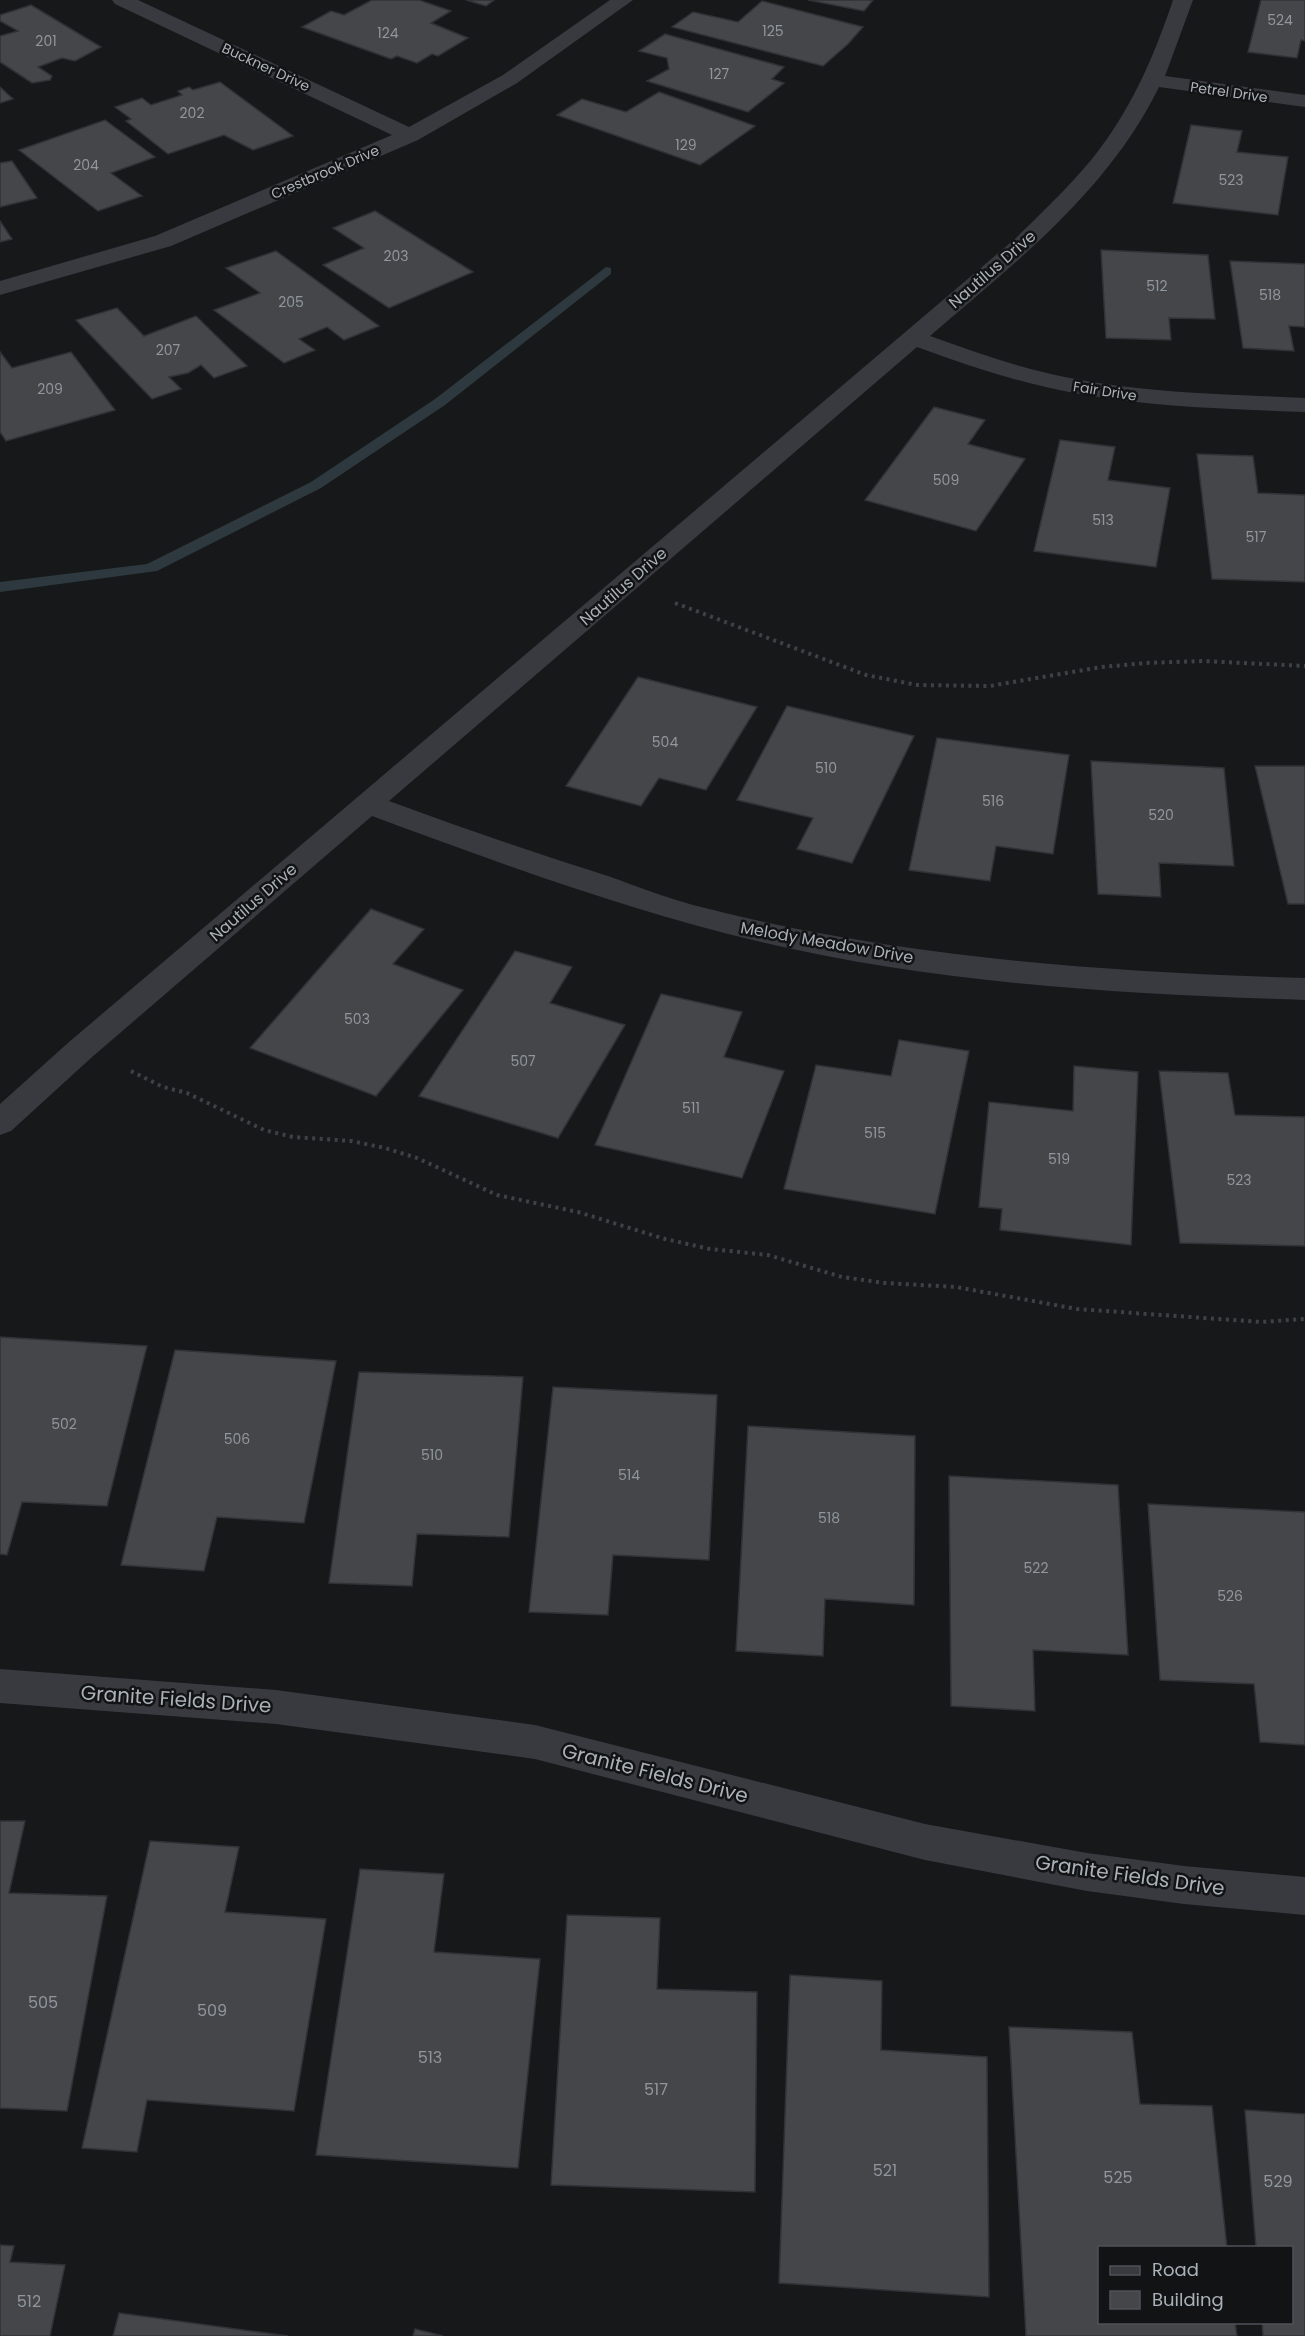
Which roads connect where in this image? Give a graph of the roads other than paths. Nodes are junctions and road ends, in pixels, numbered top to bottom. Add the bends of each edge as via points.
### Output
1 (122, 0) edge
2 (623, 0) edge
3 (1183, 0) edge
4 (1153, 80) junction
5 (1305, 101) edge
6 (410, 135) junction
7 (0, 288) edge
8 (913, 338) junction
9 (1305, 405) edge
10 (368, 804) junction
11 (1305, 989) edge
12 (0, 1123) edge
13 (0, 1686) edge
14 (1305, 1896) edge

1 - 6 street, Buckner Drive
2 - 6 street, Crestbrook Drive via 510,79
3 - 4 street, Nautilus Drive
4 - 5 street, Petrel Drive
4 - 8 street, Nautilus Drive via 1109,153 1074,191 1024,243
6 - 7 street, Crestbrook Drive via 164,241
8 - 9 street, Fair Drive via 988,365 1073,386 1163,399
8 - 10 street, Nautilus Drive
10 - 11 street, Melody Meadow Drive via 686,913 777,935 942,962 1074,976
10 - 12 street, Nautilus Drive
13 - 14 street, Granite Fields Drive via 276,1707 535,1742 925,1842 1087,1872

